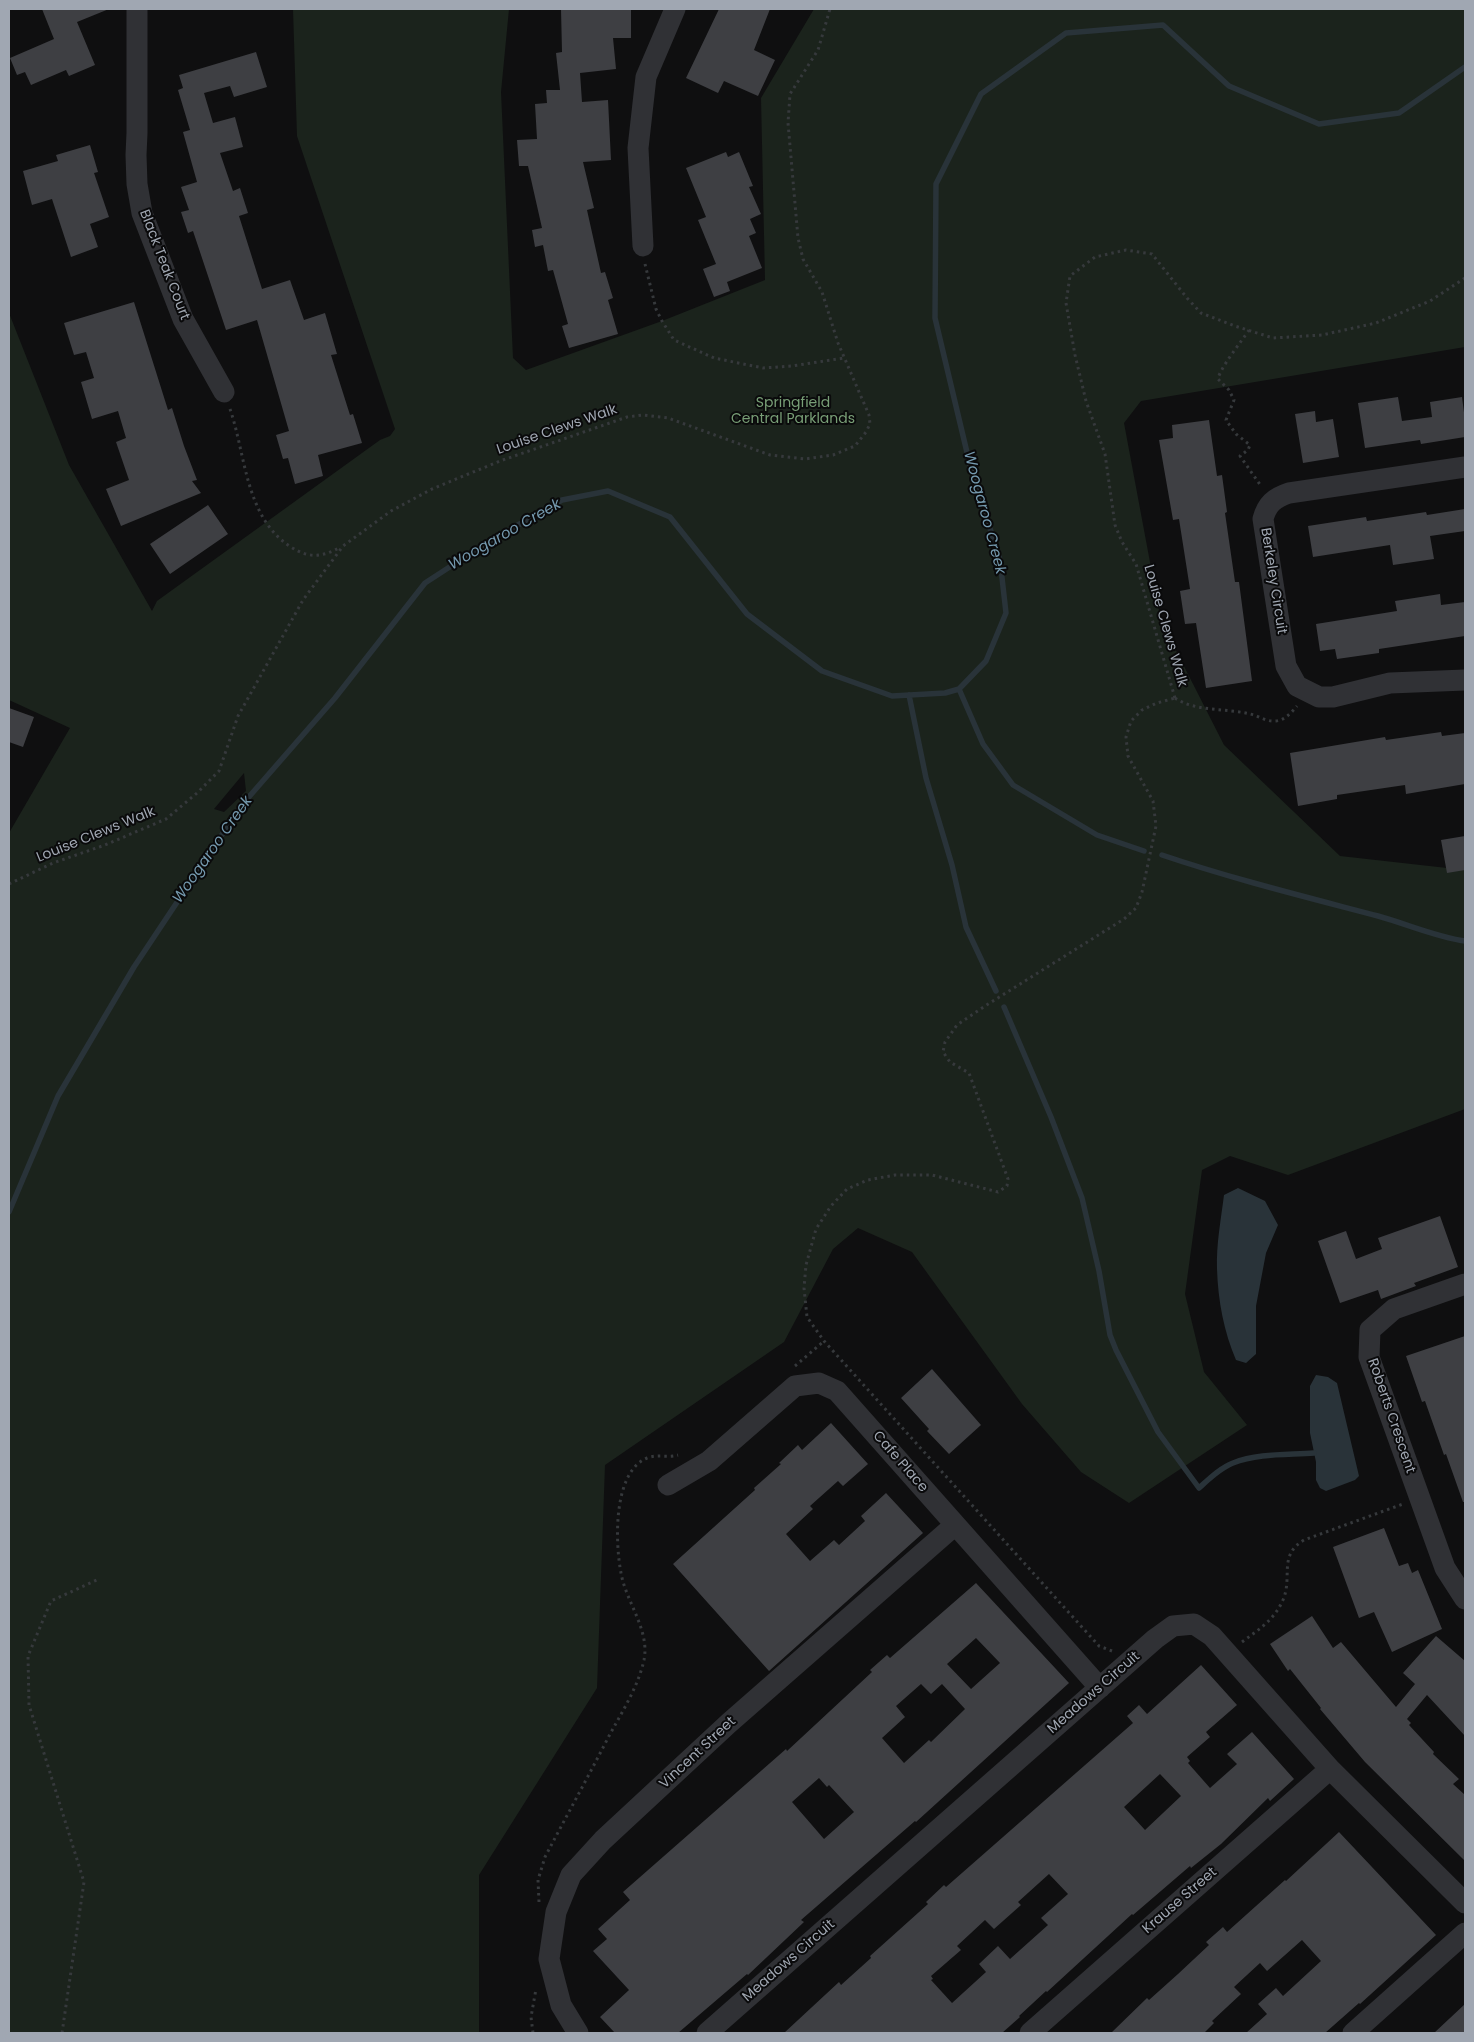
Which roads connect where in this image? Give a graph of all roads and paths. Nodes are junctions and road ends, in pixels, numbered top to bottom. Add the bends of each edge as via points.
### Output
1 (137, 9) edge
2 (675, 9) edge
3 (830, 9) edge
4 (643, 246) joint
5 (1465, 278) edge
6 (1249, 330) junction
7 (844, 358) junction
8 (224, 392) joint
9 (1465, 467) edge
10 (1271, 501) junction
11 (342, 546) junction
12 (1465, 680) edge
13 (1306, 692) junction
14 (1175, 698) junction
15 (9, 884) edge
16 (1465, 1284) edge
17 (824, 1341) junction
18 (794, 1366) dead end
19 (685, 1454) dead end
20 (668, 1485) dead end
21 (1420, 1498) junction
22 (955, 1525) junction
23 (99, 1579) dead end
24 (1465, 1599) edge
25 (1120, 1648) dead end
26 (1227, 1653) junction
27 (1100, 1688) junction
28 (1330, 1769) junction
29 (1465, 1903) edge
30 (540, 1908) dead end
31 (1465, 1933) edge
32 (537, 1985) dead end
33 (62, 2033) edge
34 (533, 2033) edge
35 (578, 2033) edge
36 (707, 2033) edge
37 (1030, 2033) edge
38 (1353, 2033) edge

1 - 8 street, Black Teak Court via 136,175 142,213 183,319
2 - 4 street via 646,77 638,148
3 - 7 path, Louise Clews Walk via 818,50 790,94 788,123 798,238 803,259 822,292
4 - 7 path via 645,270 656,308 674,340 714,358 763,368
5 - 6 path, Louise Clews Walk via 1430,301 1376,323 1322,335 1273,338
6 - 10 path via 1218,379 1230,390 1234,400 1226,420 1236,434 1250,444 1240,456
6 - 14 path, Louise Clews Walk via 1201,313 1152,254 1126,250 1095,257 1070,276 1066,303 1075,355 1104,454 1115,525 1136,564
7 - 11 path, Louise Clews Walk via 870,424 855,446 833,455 805,459 770,455 668,418 627,417 500,461 432,489 391,511
8 - 11 path via 248,483 265,521 283,542 303,554 325,555
9 - 10 street via 1298,491
10 - 13 street, Berkeley Circuit via 1265,510 1264,528 1284,655 1290,676
11 - 15 path, Louise Clews Walk via 302,600 238,716 219,771 166,819 53,863
12 - 13 street via 1390,683 1333,697 1319,697
13 - 14 path via 1291,714 1273,722 1250,714 1182,703
14 - 17 path, Louise Clews Walk via 1142,710 1131,721 1126,737 1128,756 1153,801 1156,826 1136,908 1124,920 985,1006 957,1026 945,1042 943,1052 950,1062 969,1073 1008,1179 1007,1186 998,1192 932,1175 904,1175 868,1180 847,1189 816,1229 806,1265 807,1317
16 - 21 street, Roberts Crescent via 1394,1309 1370,1330 1369,1357
17 - 18 path
17 - 25 path via 1099,1646 1112,1651
19 - 30 path via 649,1457 636,1465 624,1483 618,1510 621,1574 642,1630 644,1659 629,1698 545,1857 538,1880
20 - 22 street, Cafe Place via 709,1461 796,1386 819,1383 838,1391
21 - 24 street, Roberts Crescent via 1445,1568
21 - 26 path via 1294,1546 1289,1555 1288,1587 1272,1619
22 - 27 street, Cafe Place
22 - 35 street, Vincent Street via 729,1723 603,1840 571,1875 556,1912 549,1959 561,2006
23 - 33 path via 51,1601 28,1656 29,1705 84,1882
26 - 27 street, Meadows Circuit via 1212,1636 1194,1624 1172,1626
26 - 28 street, Meadows Circuit
27 - 36 street, Meadows Circuit
28 - 29 street, Meadows Circuit
28 - 37 street, Krause Street
31 - 38 street
32 - 34 path via 531,2017

